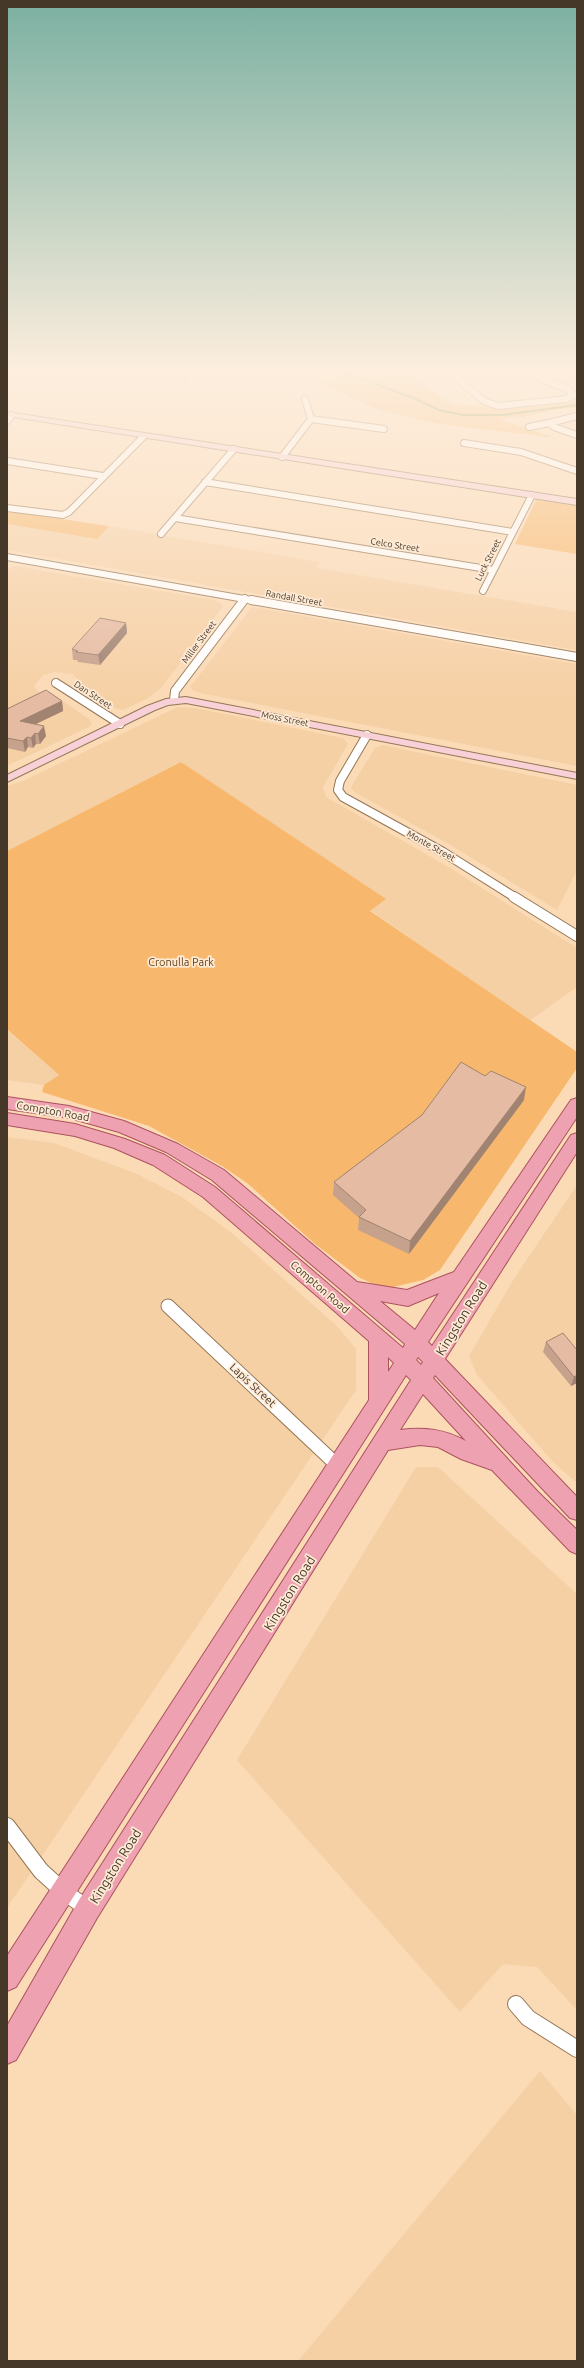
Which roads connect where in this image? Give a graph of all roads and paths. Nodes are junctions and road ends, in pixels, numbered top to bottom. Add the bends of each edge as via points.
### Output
1 (102, 478) edge
2 (209, 478) edge
3 (420, 478) edge
4 (205, 482) junction
5 (532, 495) junction
6 (577, 502) edge
7 (7, 508) edge
8 (175, 518) junction
9 (513, 532) junction
10 (161, 534) dead end
11 (7, 557) edge
12 (493, 570) junction
13 (483, 591) dead end
14 (245, 598) junction
15 (577, 657) edge
16 (56, 683) dead end
17 (174, 700) junction
18 (120, 724) junction
19 (367, 735) junction
20 (577, 776) edge
21 (7, 779) edge
22 (577, 936) edge
23 (7, 1104) edge
24 (577, 1104) edge
25 (7, 1119) edge
26 (577, 1139) edge
27 (460, 1277) junction
28 (355, 1289) junction
29 (168, 1306) dead end
30 (378, 1337) junction
31 (417, 1343) junction
32 (435, 1360) junction
33 (405, 1361) junction
34 (422, 1379) junction
35 (379, 1401) junction
36 (383, 1442) junction
37 (499, 1464) junction
38 (337, 1465) junction
39 (577, 1511) edge
40 (577, 1544) edge
41 (7, 1826) edge
42 (63, 1891) junction
43 (88, 1909) junction
44 (7, 1978) edge
45 (516, 2004) dead end
46 (577, 2049) edge
47 (7, 2051) edge

1 - 7 street via 69,512 63,515
2 - 4 street
3 - 5 street
4 - 8 street
4 - 9 street
5 - 6 street
5 - 9 street, Luck Street
8 - 10 street
8 - 12 street, Celco Street
9 - 12 street, Luck Street
11 - 14 street, Randall Street
12 - 13 street, Luck Street
14 - 15 street, Randall Street
14 - 17 street, Miller Street via 175,692
16 - 18 street, Dan Street
17 - 18 street, Moss Street via 151,708
17 - 19 street, Moss Street via 186,700
18 - 21 street, Moss Street
19 - 20 street, Moss Street
19 - 22 street, Monte Street via 340,781 338,790 343,797 443,852
23 - 28 main road, Compton Road via 51,1108 89,1116 134,1131 172,1148 223,1179
24 - 27 main road, Kingston Road
25 - 30 main road, Compton Road via 54,1125 97,1136 139,1151 177,1170 225,1205
26 - 32 main road, Kingston Road
27 - 28 main road via 408,1298
27 - 31 main road, Kingston Road
28 - 31 main road, Compton Road
29 - 38 street, Lapis Street
30 - 33 main road, Compton Road
30 - 35 main road
31 - 32 main road, Compton Road
31 - 33 main road, Kingston Road
32 - 34 main road, Kingston Road
32 - 39 main road, Compton Road
33 - 34 main road, Compton Road
33 - 35 main road, Kingston Road
34 - 36 main road, Kingston Road
34 - 37 main road, Compton Road
35 - 38 main road, Kingston Road
36 - 37 main road via 420,1436 438,1438 468,1453
36 - 43 main road, Kingston Road
37 - 40 main road, Compton Road
38 - 42 main road, Kingston Road
41 - 42 street via 41,1871
42 - 43 street
42 - 44 main road, Kingston Road
43 - 47 main road, Kingston Road
45 - 46 street via 528,2018

